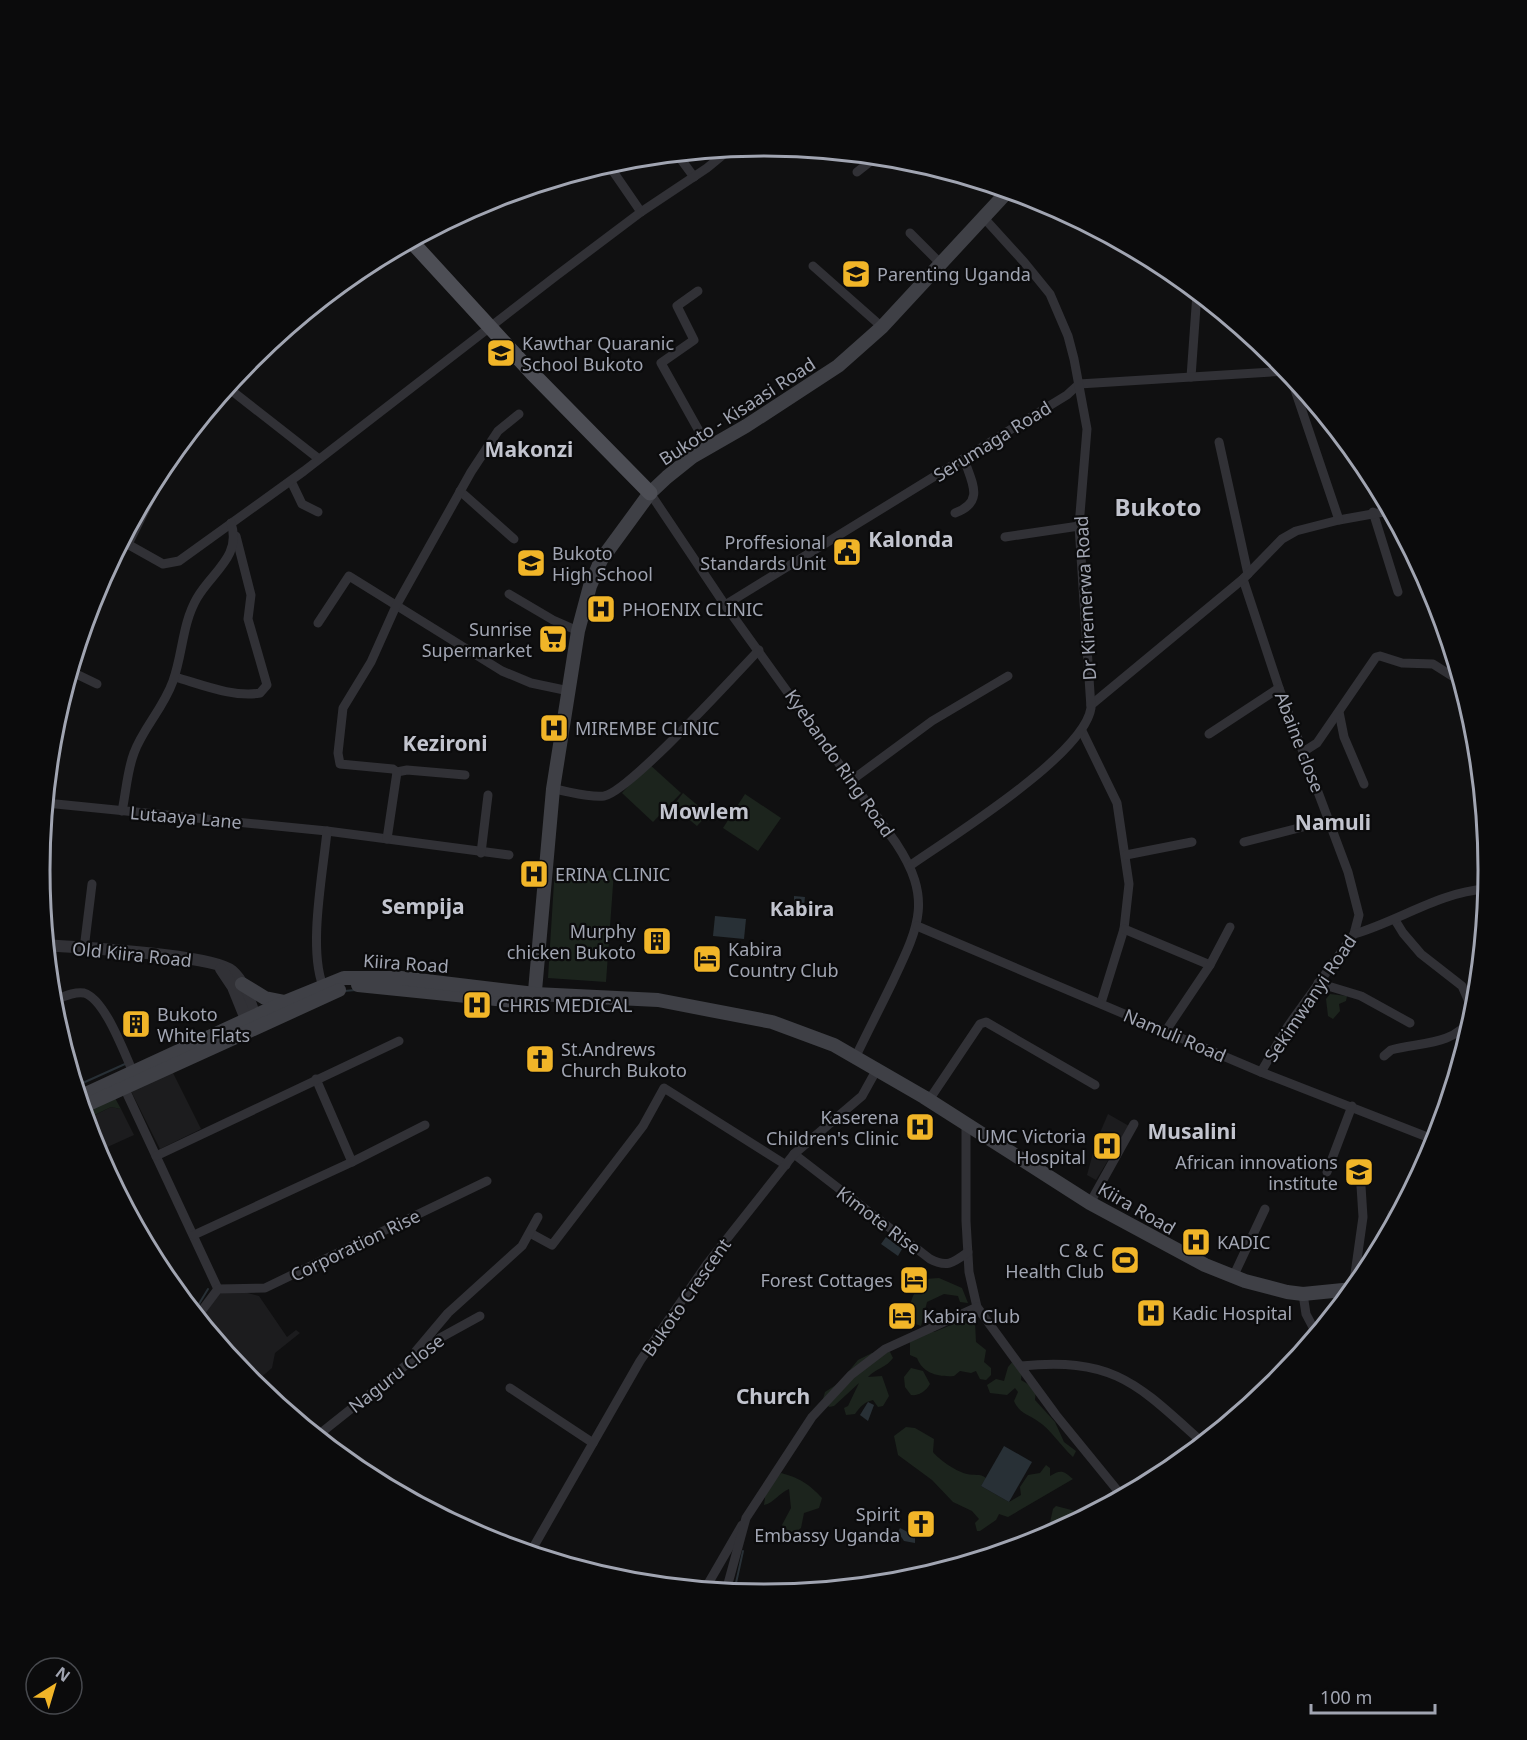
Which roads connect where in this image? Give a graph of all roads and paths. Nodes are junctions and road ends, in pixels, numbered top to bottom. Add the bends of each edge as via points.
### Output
1 (719, 158) edge
2 (682, 161) edge
3 (867, 164) edge
4 (614, 172) edge
5 (857, 172) dead end
6 (694, 177) junction
7 (1002, 197) edge
8 (641, 212) junction
9 (984, 218) junction
10 (910, 233) dead end
11 (418, 246) edge
12 (941, 264) junction
13 (813, 266) dead end
14 (698, 291) dead end
15 (1196, 303) edge
16 (490, 327) junction
17 (882, 327) junction
18 (1274, 372) edge
19 (1191, 377) junction
20 (1079, 384) junction
21 (234, 392) edge
22 (1297, 396) edge
23 (519, 414) dead end
24 (1219, 442) dead end
25 (708, 447) junction
26 (319, 459) junction
27 (964, 459) junction
28 (291, 481) junction
29 (460, 491) junction
30 (650, 493) junction
31 (1381, 511) edge
32 (318, 512) dead end
33 (1373, 512) junction
34 (955, 513) dead end
35 (1338, 520) junction
36 (231, 523) junction
37 (1079, 526) junction
38 (236, 536) junction
39 (1005, 537) dead end
40 (514, 539) dead end
41 (128, 544) edge
42 (1245, 576) junction
43 (1398, 592) dead end
44 (509, 594) dead end
45 (725, 604) junction
46 (396, 606) junction
47 (318, 623) dead end
48 (578, 631) junction
49 (759, 650) junction
50 (77, 674) edge
51 (1450, 675) edge
52 (1008, 676) dead end
53 (175, 677) junction
54 (98, 684) dead end
55 (1279, 688) junction
56 (569, 690) junction
57 (1091, 705) junction
58 (1339, 712) junction
59 (1082, 730) junction
60 (1209, 734) dead end
61 (1303, 752) junction
62 (397, 772) junction
63 (465, 775) dead end
64 (852, 780) junction
65 (1364, 784) dead end
66 (554, 789) junction
67 (488, 795) dead end
68 (53, 804) edge
69 (122, 811) junction
70 (1329, 820) junction
71 (327, 831) junction
72 (387, 839) junction
73 (1192, 842) dead end
74 (1244, 842) dead end
75 (481, 853) junction
76 (509, 855) dead end
77 (1126, 855) junction
78 (910, 865) junction
79 (92, 884) dead end
80 (1477, 890) edge
81 (1391, 922) junction
82 (917, 926) junction
83 (1230, 927) dead end
84 (1124, 929) junction
85 (1354, 934) junction
86 (54, 946) edge
87 (84, 949) junction
88 (217, 964) junction
89 (1210, 965) junction
90 (1318, 983) junction
91 (242, 984) junction
92 (323, 986) junction
93 (1466, 995) edge
94 (61, 998) edge
95 (535, 998) junction
96 (285, 1002) junction
97 (1101, 1003) junction
98 (253, 1023) junction
99 (1410, 1023) dead end
100 (1165, 1032) junction
101 (1459, 1032) edge
102 (399, 1041) dead end
103 (1384, 1056) dead end
104 (866, 1062) junction
105 (1261, 1072) junction
106 (126, 1079) junction
107 (316, 1079) junction
108 (1095, 1085) dead end
109 (85, 1095) edge
110 (926, 1098) junction
111 (88, 1103) edge
112 (1352, 1106) junction
113 (1134, 1124) dead end
114 (425, 1125) dead end
115 (966, 1125) junction
116 (1426, 1136) edge
117 (794, 1154) junction
118 (156, 1156) junction
119 (352, 1162) junction
120 (786, 1165) junction
121 (1327, 1172) dead end
122 (487, 1181) dead end
123 (1361, 1186) dead end
124 (1090, 1203) junction
125 (1265, 1209) dead end
126 (538, 1217) dead end
127 (530, 1233) junction
128 (194, 1235) junction
129 (968, 1252) junction
130 (1356, 1269) edge
131 (1233, 1277) junction
132 (218, 1289) junction
133 (1341, 1289) edge
134 (1303, 1294) junction
135 (977, 1307) junction
136 (202, 1311) edge
137 (480, 1316) dead end
138 (1312, 1326) edge
139 (407, 1362) junction
140 (1021, 1366) junction
141 (510, 1388) dead end
142 (323, 1431) edge
143 (1197, 1437) edge
144 (593, 1443) junction
145 (1117, 1490) edge
146 (746, 1518) junction
147 (534, 1546) edge
148 (709, 1581) edge
149 (728, 1582) edge

1 - 6 street
2 - 6 street
3 - 5 street
4 - 8 street
6 - 8 street
7 - 9 main road, Bukoto - Kisaasi Road
8 - 16 street
9 - 12 main road, Bukoto - Kisaasi Road
9 - 20 street, Dr Kiremerwa Road via 1050,294 1068,336
10 - 12 street
11 - 16 main road
12 - 17 main road, Bukoto - Kisaasi Road
13 - 17 street
14 - 25 street via 677,306 694,340 661,363
15 - 19 street
16 - 26 street
16 - 30 main road
17 - 25 main road, Bukoto - Kisaasi Road via 838,366
18 - 19 street
19 - 20 street
20 - 27 street, Serumaga Road
20 - 37 street, Dr Kiremerwa Road via 1087,435
21 - 26 street
22 - 35 street
23 - 29 street via 489,442
24 - 42 street
25 - 30 main road, Bukoto - Kisaasi Road
26 - 28 street
27 - 34 street via 974,500 970,507
27 - 45 street, Serumaga Road
28 - 32 street via 302,504
28 - 36 street
29 - 40 street
29 - 46 street
30 - 45 street, Kyebando Ring Road
30 - 48 main road, Bukoto - Kisaasi Road via 601,560
31 - 33 street
33 - 35 street
33 - 43 street
35 - 42 street via 1287,536
36 - 38 street
36 - 41 street via 171,564 163,564
37 - 39 street
37 - 57 street, Dr Kiremerwa Road
38 - 53 street via 230,555 194,603
38 - 53 street via 251,595 248,619 267,685 260,693 250,693
42 - 55 street, Abaine close
42 - 57 street
42 - 61 street
44 - 48 street
45 - 49 street, Kyebando Ring Road
46 - 47 street via 349,576
46 - 56 street via 513,677
46 - 62 street via 371,662 342,711 338,753 342,765
48 - 56 main road, Bukoto - Kisaasi Road
49 - 64 street, Kyebando Ring Road
49 - 66 street via 672,741 616,791 603,796
50 - 54 street
51 - 58 street via 1433,664 1402,663 1380,656 1371,663
52 - 64 street via 932,721
53 - 69 street via 134,753
55 - 60 street
55 - 61 street, Abaine close
56 - 66 main road, Bukoto - Kisaasi Road
57 - 59 street
58 - 61 street via 1317,743
58 - 65 street via 1344,737
59 - 77 street via 1117,803
59 - 78 street via 1017,790
61 - 70 street, Abaine close
62 - 63 street
62 - 72 street
64 - 78 street, Kyebando Ring Road
66 - 95 main road, Bukoto - Kisaasi Road
67 - 75 street
68 - 69 street, Lutaaya Lane
69 - 71 street, Lutaaya Lane
70 - 74 street
70 - 85 street, Sekimwanyi Road via 1358,904
71 - 72 street, Lutaaya Lane
71 - 92 street via 317,940
72 - 75 street, Lutaaya Lane
73 - 77 street
75 - 76 street, Lutaaya Lane
77 - 84 street via 1130,892
78 - 82 street, Kyebando Ring Road via 917,896
79 - 87 street
80 - 81 street via 1452,894
81 - 85 street
81 - 93 street via 1421,954 1462,986
82 - 97 street, Namuli Road
82 - 104 street, Kyebando Ring Road
83 - 89 street
84 - 89 street
84 - 97 street
85 - 90 street, Sekimwanyi Road
86 - 87 street, Old Kiira Road
87 - 88 street, Old Kiira Road
88 - 91 street, Old Kiira Road via 231,970
88 - 98 street, Old Kiira Road
89 - 100 street
90 - 99 street via 1354,993
90 - 105 street, Sekimwanyi Road
91 - 96 main road via 265,998
91 - 98 street, Old Kiira Road
92 - 95 main road, Kiira Road via 344,978 401,978
92 - 96 main road, Kiira Road
94 - 106 street via 79,993 94,999 114,1031
95 - 98 main road, Kiira Road via 358,985
95 - 104 main road, Kiira Road via 658,1000 772,1022 834,1045
96 - 98 main road, Kiira Road
97 - 100 street, Namuli Road
98 - 106 main road, Kiira Road
100 - 105 street, Namuli Road
101 - 103 street via 1451,1037 1391,1050
102 - 107 street
104 - 110 main road, Kiira Road
104 - 117 street, Bukoto Crescent via 855,1103
105 - 112 street, Namuli Road
106 - 109 main road, Kiira Road
106 - 111 main road, Kiira Road
106 - 118 street
107 - 118 street
107 - 119 street
108 - 110 street via 986,1022 980,1024
110 - 115 main road, Kiira Road
112 - 116 street, Namuli Road
112 - 121 street
113 - 124 street
114 - 119 street
115 - 124 main road, Kiira Road
115 - 129 street
117 - 120 street, Bukoto Crescent
117 - 129 street, Kimote Rise via 942,1265 951,1264
118 - 128 street
119 - 128 street
120 - 127 street via 664,1088 643,1126 552,1245
120 - 144 street, Bukoto Crescent via 684,1297 640,1361
122 - 132 street, Corporation Rise via 265,1288
123 - 130 street via 1363,1217
124 - 131 main road, Kiira Road
125 - 131 street
126 - 127 street
127 - 139 street via 505,1263 448,1313
128 - 132 street
129 - 135 street
131 - 134 main road, Kiira Road
132 - 136 street
133 - 134 main road, Kiira Road
134 - 138 street
135 - 140 street
135 - 146 street via 885,1349 850,1375 800,1434
137 - 139 street, Naguru Close via 455,1328
139 - 142 street, Naguru Close
140 - 143 street via 1080,1365 1124,1379 1145,1390
140 - 145 street
141 - 144 street
144 - 147 street, Bukoto Crescent
146 - 148 street
146 - 149 street

